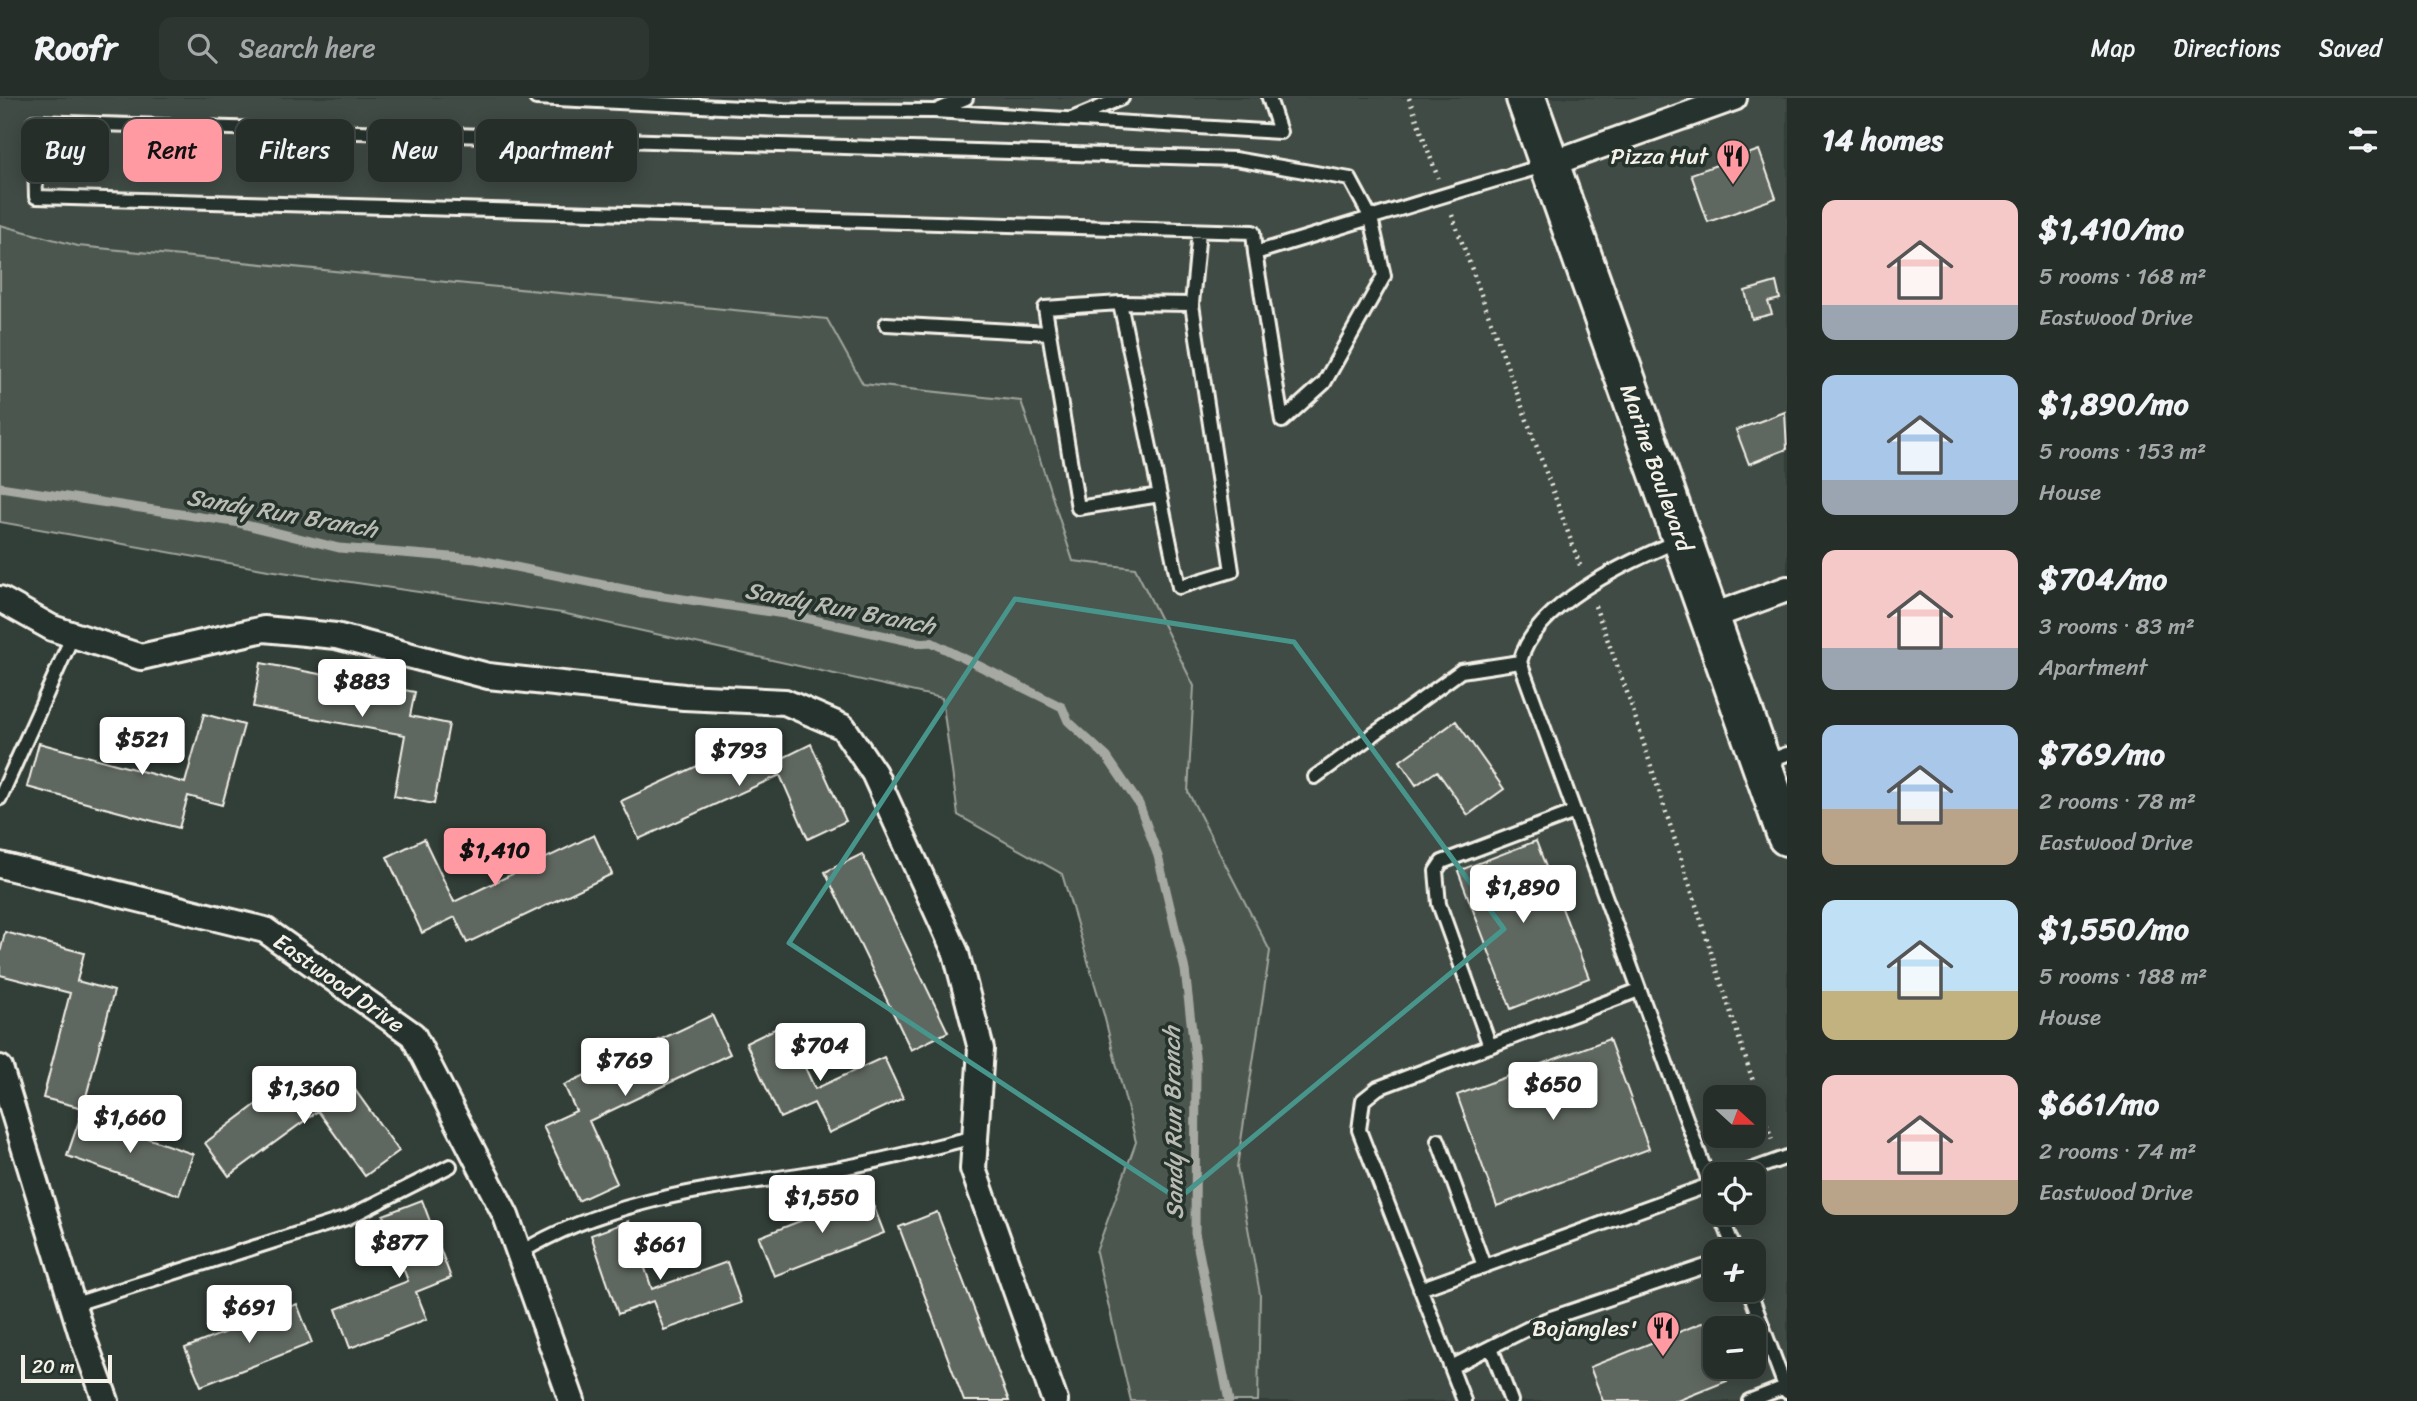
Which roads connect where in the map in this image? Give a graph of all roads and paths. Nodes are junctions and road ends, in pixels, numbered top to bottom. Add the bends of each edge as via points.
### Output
1 (536, 98) edge
2 (966, 98) edge
3 (1122, 98) edge
4 (1269, 98) edge
5 (1409, 98) edge
6 (1526, 98) edge
7 (1734, 98) edge
8 (782, 104) edge
9 (934, 111) junction
10 (1070, 120) junction
11 (1550, 164) junction
12 (1444, 194) junction
13 (1371, 218) junction
14 (1199, 231) junction
15 (1255, 253) junction
16 (1120, 303) junction
17 (1192, 304) junction
18 (886, 324) dead end
19 (1050, 333) junction
20 (1160, 495) junction
21 (1682, 538) junction
22 (1589, 589) junction
23 (1787, 589) edge
24 (0, 598) edge
25 (1710, 617) junction
26 (73, 635) junction
27 (1520, 662) junction
28 (1774, 759) edge
29 (1315, 777) dead end
30 (0, 798) edge
31 (1575, 812) junction
32 (1787, 836) edge
33 (0, 865) edge
34 (1639, 990) junction
35 (1490, 1046) junction
36 (0, 1068) edge
37 (975, 1137) junction
38 (1438, 1140) dead end
39 (1783, 1159) edge
40 (1704, 1162) edge
41 (1766, 1165) edge
42 (450, 1166) dead end
43 (1703, 1187) edge
44 (520, 1253) junction
45 (1484, 1266) junction
46 (1703, 1267) edge
47 (1420, 1289) junction
48 (1753, 1302) edge
49 (72, 1305) junction
50 (1491, 1347) junction
51 (1451, 1367) junction
52 (1786, 1390) edge
53 (106, 1401) edge
54 (572, 1401) edge
55 (1055, 1401) edge
56 (1464, 1401) edge
57 (1511, 1401) edge
58 (1749, 1401) edge

1 - 8 lane
2 - 9 lane
3 - 10 lane
4 - 10 lane via 1280,132
5 - 12 path
6 - 11 main road, Marine Boulevard
7 - 11 street
8 - 9 lane
9 - 10 lane
11 - 12 lane
11 - 21 main road, Marine Boulevard
12 - 13 lane
12 - 22 path
13 - 14 lane via 1350,179 1235,159 34,122 36,197
13 - 15 lane
13 - 15 lane via 1384,276 1324,383 1282,421
14 - 15 lane via 1253,232
14 - 17 lane
16 - 17 lane
16 - 19 lane via 1045,308
16 - 20 lane
17 - 20 lane via 1232,571 1179,587
18 - 19 lane
19 - 20 lane via 1078,508
21 - 22 lane via 1630,562
21 - 25 main road, Marine Boulevard
22 - 27 lane via 1548,615 1524,644
22 - 39 path
23 - 25 street
24 - 26 street
25 - 28 main road, Marine Boulevard
26 - 30 lane
26 - 37 street via 141,657 264,629 336,636 488,676 785,702 842,727 874,773 957,953 981,1049
27 - 29 lane via 1461,671
27 - 31 lane
28 - 32 main road, Marine Boulevard
31 - 34 lane
31 - 35 lane via 1442,862 1436,872 1439,904
33 - 44 street, Eastwood Drive via 265,930 413,1035 506,1216
34 - 35 lane
34 - 40 lane
35 - 47 lane via 1378,1088 1363,1100 1359,1130
36 - 49 street
37 - 44 lane via 838,1169 707,1188 596,1217
37 - 55 street via 973,1169
38 - 45 lane
39 - 41 lane
42 - 49 lane via 347,1218
43 - 45 lane
44 - 54 street, Eastwood Drive
45 - 47 lane
46 - 50 lane via 1545,1320
47 - 51 lane
48 - 52 lane
49 - 53 street
50 - 51 lane
50 - 57 lane
51 - 56 lane
52 - 58 lane

